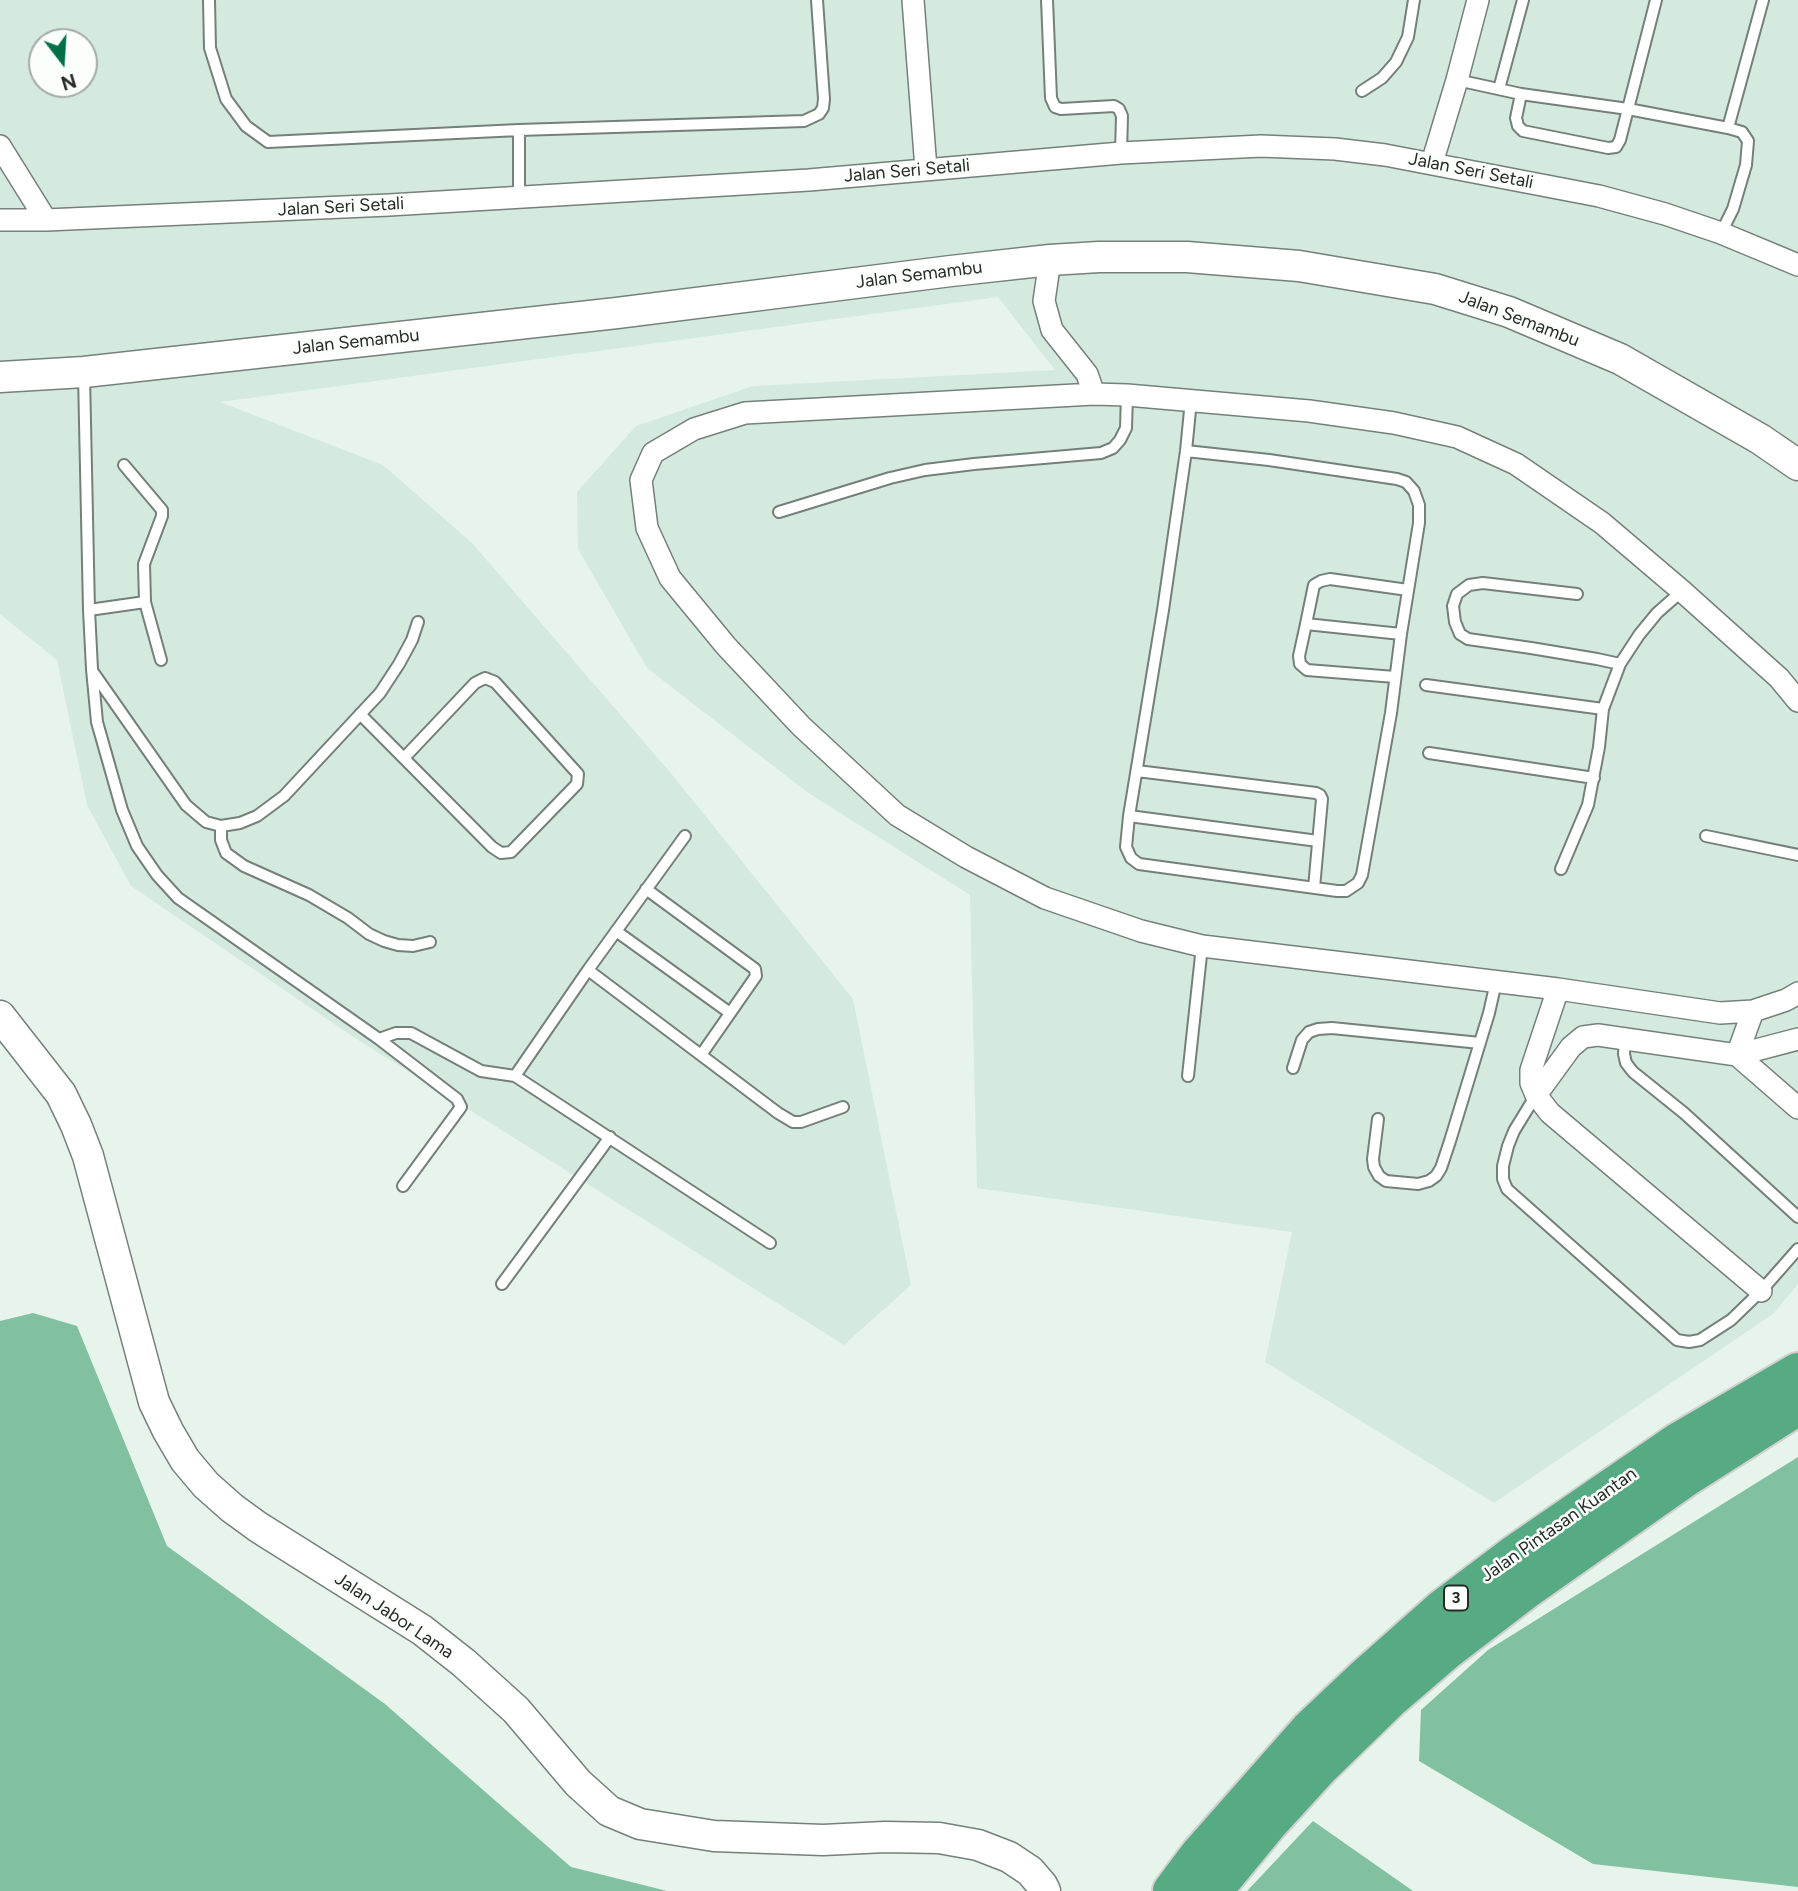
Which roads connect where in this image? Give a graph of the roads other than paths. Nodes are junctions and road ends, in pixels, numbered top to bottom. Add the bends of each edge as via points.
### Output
1 (209, 0) edge
2 (817, 0) edge
3 (913, 0) edge
4 (1047, 0) edge
5 (1414, 0) edge
6 (1478, 0) edge
7 (1522, 0) edge
8 (1656, 0) edge
9 (1763, 0) edge
10 (1457, 80) junction
11 (1499, 89) junction
12 (1362, 91) dead end
13 (1521, 94) junction
14 (1628, 110) junction
15 (1728, 128) junction
16 (519, 130) junction
17 (0, 146) edge
18 (1121, 153) junction
19 (1432, 163) junction
20 (926, 169) junction
21 (519, 198) junction
22 (0, 220) edge
23 (46, 220) junction
24 (1721, 233) junction
25 (1050, 260) junction
26 (1798, 265) edge
27 (84, 372) junction
28 (0, 377) edge
29 (1094, 394) junction
30 (1127, 395) junction
31 (1191, 400) junction
32 (1186, 451) junction
33 (1798, 465) edge
34 (124, 466) dead end
35 (779, 512) dead end
36 (1408, 590) junction
37 (1682, 591) junction
38 (1577, 594) dead end
39 (145, 602) junction
40 (89, 610) junction
41 (418, 622) dead end
42 (1306, 624) junction
43 (1401, 634) junction
44 (161, 660) dead end
45 (1620, 664) junction
46 (92, 669) junction
47 (1395, 677) junction
48 (1426, 685) dead end
49 (1798, 701) edge
50 (1602, 709) junction
51 (360, 714) junction
52 (1429, 753) dead end
53 (404, 758) junction
54 (1137, 771) junction
55 (1594, 778) junction
56 (1129, 816) junction
57 (221, 826) junction
58 (685, 836) dead end
59 (1706, 836) dead end
60 (1318, 841) junction
61 (1798, 855) edge
62 (1561, 869) dead end
63 (1314, 888) junction
64 (646, 889) junction
65 (616, 931) junction
66 (430, 942) dead end
67 (1202, 946) junction
68 (588, 970) junction
69 (1496, 982) junction
70 (1558, 989) junction
71 (1798, 993) edge
72 (1753, 1011) junction
73 (730, 1013) junction
74 (0, 1016) edge
75 (379, 1039) junction
76 (1625, 1039) junction
77 (1798, 1039) edge
78 (1480, 1043) junction
79 (701, 1055) junction
80 (1737, 1055) junction
81 (1293, 1068) dead end
82 (515, 1076) junction
83 (1188, 1076) dead end
84 (1536, 1095) junction
85 (842, 1107) dead end
86 (1798, 1108) edge
87 (1378, 1119) dead end
88 (610, 1137) junction
89 (403, 1186) dead end
90 (1798, 1217) edge
91 (770, 1243) dead end
92 (1798, 1249) edge
93 (502, 1284) dead end
94 (1761, 1291) junction
95 (1798, 1345) edge
96 (1798, 1373) edge
97 (1798, 1406) edge
98 (1798, 1428) edge
99 (1678, 1442) junction
100 (1592, 1545) junction
101 (1045, 1891) edge
102 (1172, 1891) edge
103 (1213, 1891) edge

1 - 16 lane via 211,48 226,99 246,126 268,142
2 - 16 lane via 824,99 823,108 811,119
3 - 20 street
4 - 18 lane via 1055,107 1119,109
5 - 12 lane via 1408,37 1396,62
6 - 10 street
7 - 11 lane
8 - 14 lane
9 - 15 lane
10 - 11 lane
10 - 19 street
11 - 13 lane
13 - 14 lane
13 - 14 lane via 1516,118 1523,131 1608,148 1616,147 1620,140
14 - 15 lane
15 - 24 lane via 1742,132 1748,152
16 - 21 lane
17 - 23 street
18 - 19 street, Jalan Seri Setali via 1303,147
18 - 20 street, Jalan Seri Setali
19 - 24 street, Jalan Seri Setali via 1599,196
20 - 21 street, Jalan Seri Setali
21 - 23 street, Jalan Seri Setali
22 - 23 street, Jalan Seri Setali
24 - 26 street, Jalan Seri Setali
25 - 27 main road, Jalan Semambu
25 - 29 street via 1044,301 1052,330 1087,374
25 - 33 main road, Jalan Semambu via 1188,257 1299,266 1434,289 1510,312 1620,359
27 - 28 main road, Jalan Semambu
27 - 40 lane
29 - 30 street
29 - 67 street via 745,413 694,429 653,453 641,480 647,528 670,578 726,646 801,726 897,815 1045,898
30 - 31 street
30 - 35 lane via 1121,440 1101,453 925,470
31 - 32 lane
31 - 37 street via 1309,411 1457,437 1516,464 1602,523
32 - 36 lane via 1406,482 1419,505
32 - 54 lane
34 - 39 lane via 162,510 144,564
36 - 42 lane via 1321,581 1314,585
36 - 43 lane
37 - 45 lane via 1657,613
37 - 49 street via 1779,678
38 - 45 lane via 1469,585 1457,594 1455,622 1468,639
39 - 40 lane
39 - 44 lane
40 - 46 lane
41 - 51 lane via 400,664
42 - 43 lane
42 - 47 lane via 1299,656 1307,670
43 - 47 lane
45 - 50 lane
46 - 57 lane via 187,805 206,822
46 - 75 lane via 97,722 122,810 136,846 157,875 178,898
47 - 63 lane via 1362,875 1346,891
48 - 50 lane
50 - 55 lane
51 - 53 lane
51 - 57 lane via 284,796 257,816
52 - 55 lane
53 - 53 lane via 501,853 511,852 577,784 578,774 495,682 485,678
54 - 56 lane
54 - 60 lane via 1316,793 1322,799
55 - 62 lane via 1588,805
56 - 60 lane
56 - 63 lane via 1126,847 1130,858 1139,864
57 - 66 lane via 226,853 244,866 309,895 384,941 405,946
58 - 64 lane
59 - 61 lane
60 - 63 lane
64 - 65 lane
64 - 73 lane via 755,968 756,976
65 - 68 lane
65 - 73 lane
67 - 69 street
67 - 83 lane
68 - 79 lane
68 - 82 lane
69 - 70 street
69 - 78 lane
70 - 72 street via 1720,1013
70 - 84 street via 1531,1070
71 - 72 street
72 - 80 street
73 - 79 lane
74 - 101 main road, Jalan Jabor Lama via 61,1094 76,1125 167,1431 206,1485 232,1508 422,1630 464,1663 516,1710 578,1783 609,1811 640,1824 714,1836 939,1838 978,1845 1030,1871
75 - 82 lane via 396,1032 411,1033 481,1071
75 - 89 lane via 457,1099 461,1107
76 - 80 street
76 - 84 street via 1583,1037
76 - 90 lane via 1623,1054 1633,1072
77 - 80 street
78 - 81 lane via 1318,1028 1302,1040
78 - 87 lane via 1436,1176 1418,1184 1379,1176 1373,1159
79 - 85 lane via 793,1122
80 - 86 street
82 - 88 lane
84 - 94 street via 1550,1112
84 - 94 lane via 1508,1146 1503,1166 1507,1189 1626,1295 1677,1339 1689,1342 1731,1320
88 - 91 lane
88 - 93 lane
92 - 94 lane
95 - 99 highway
96 - 99 highway, Jalan Pintasan Kuantan / 3
97 - 100 highway, Jalan Pintasan Kuantan / 3 via 1685,1478
98 - 100 highway
99 - 102 highway, Jalan Pintasan Kuantan / 3 via 1473,1584 1404,1642 1310,1729
100 - 103 highway, Jalan Pintasan Kuantan / 3 via 1527,1589 1390,1699 1287,1802

